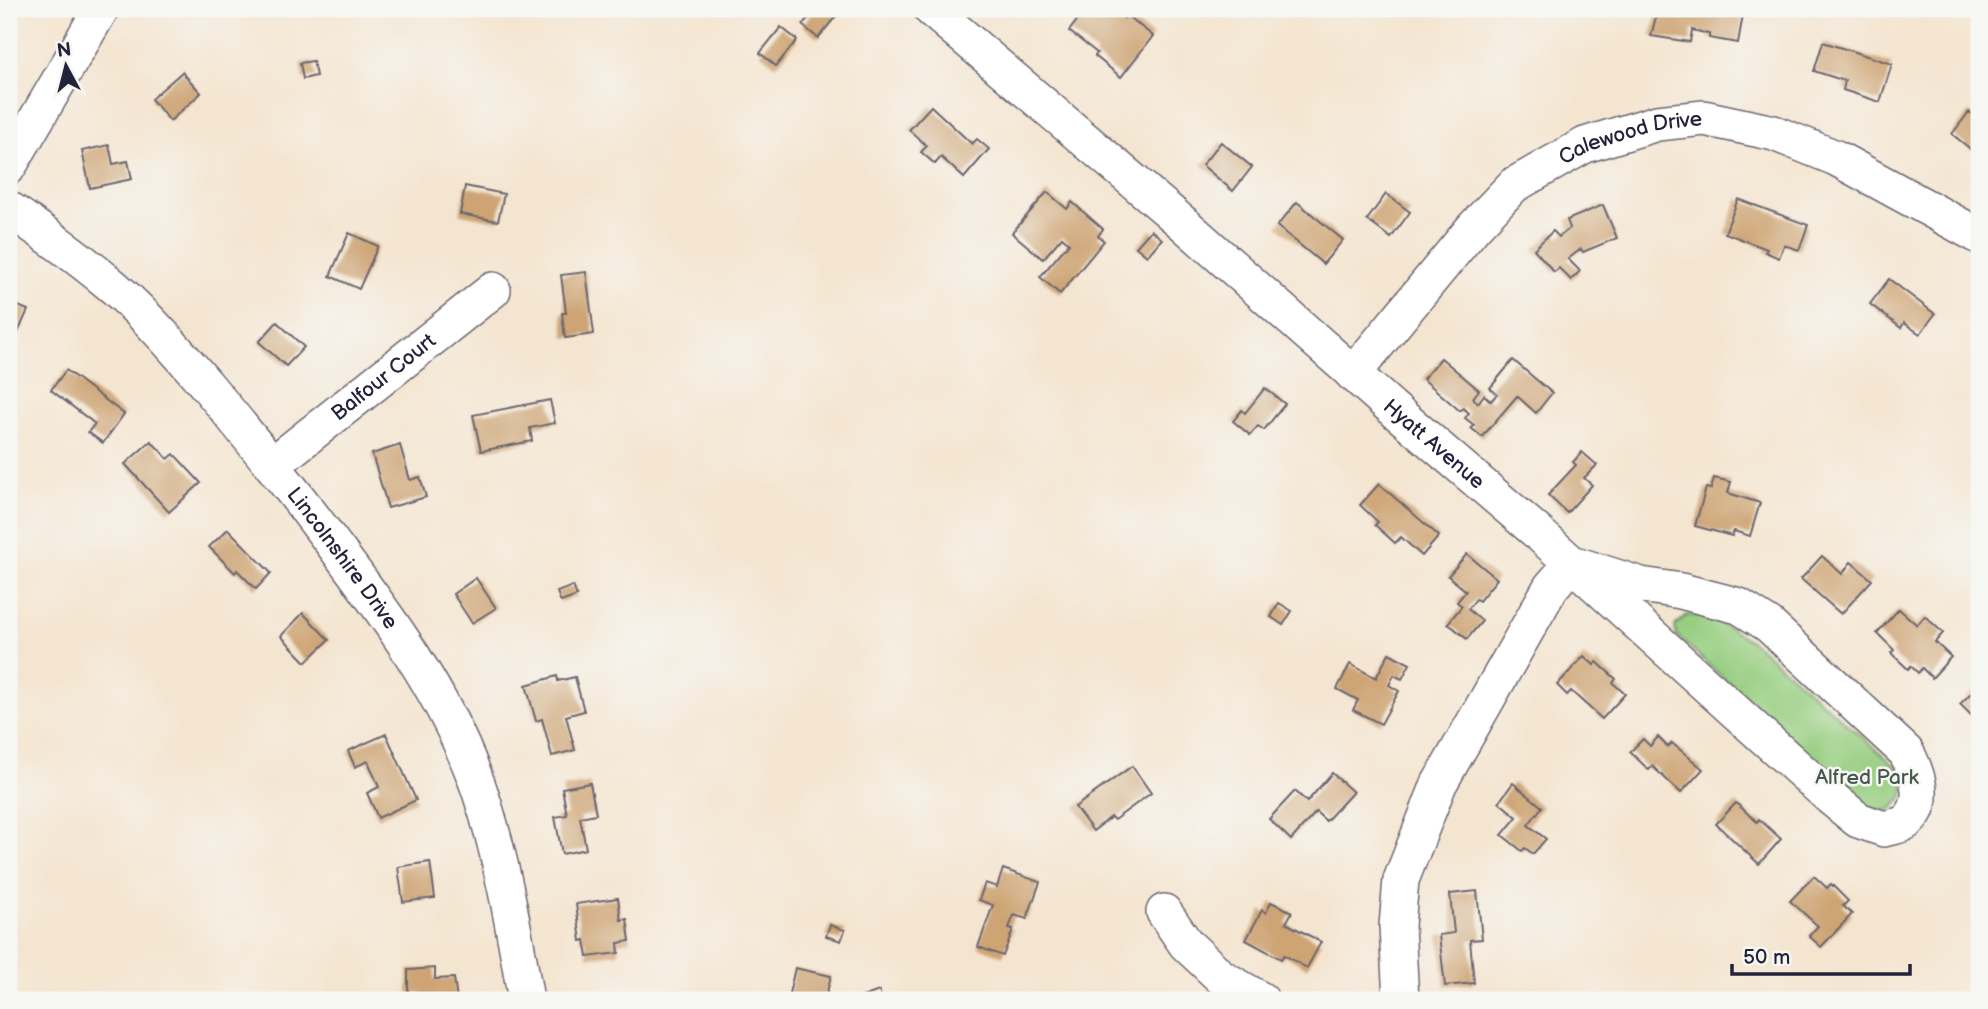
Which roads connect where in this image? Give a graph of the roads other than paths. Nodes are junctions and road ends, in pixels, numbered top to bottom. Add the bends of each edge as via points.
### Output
1 (101, 9) edge
2 (931, 9) edge
3 (9, 166) edge
4 (9, 209) edge
5 (1979, 236) edge
6 (493, 290) dead end
7 (1353, 374) junction
8 (272, 465) junction
9 (1572, 563) junction
10 (1164, 912) dead end
11 (526, 1000) edge
12 (1261, 1000) edge
13 (1401, 1000) edge

1 - 3 street
2 - 7 street, Hyatt Avenue
4 - 8 street, Lincolnshire Drive via 62,244 117,290 174,347
5 - 7 street, Calewood Drive via 1836,158 1773,133 1704,118 1657,123 1586,145 1514,184
6 - 8 street, Balfour Court
7 - 9 street, Hyatt Avenue
8 - 11 street, Lincolnshire Drive via 392,621 458,740 479,789 502,872
9 - 9 street via 1641,585 1739,606 1769,625 1906,752 1919,776 1918,805 1906,822 1884,830 1858,820
9 - 13 street via 1551,587 1439,784 1419,832 1401,880 1397,926
10 - 12 street via 1186,944 1221,977

